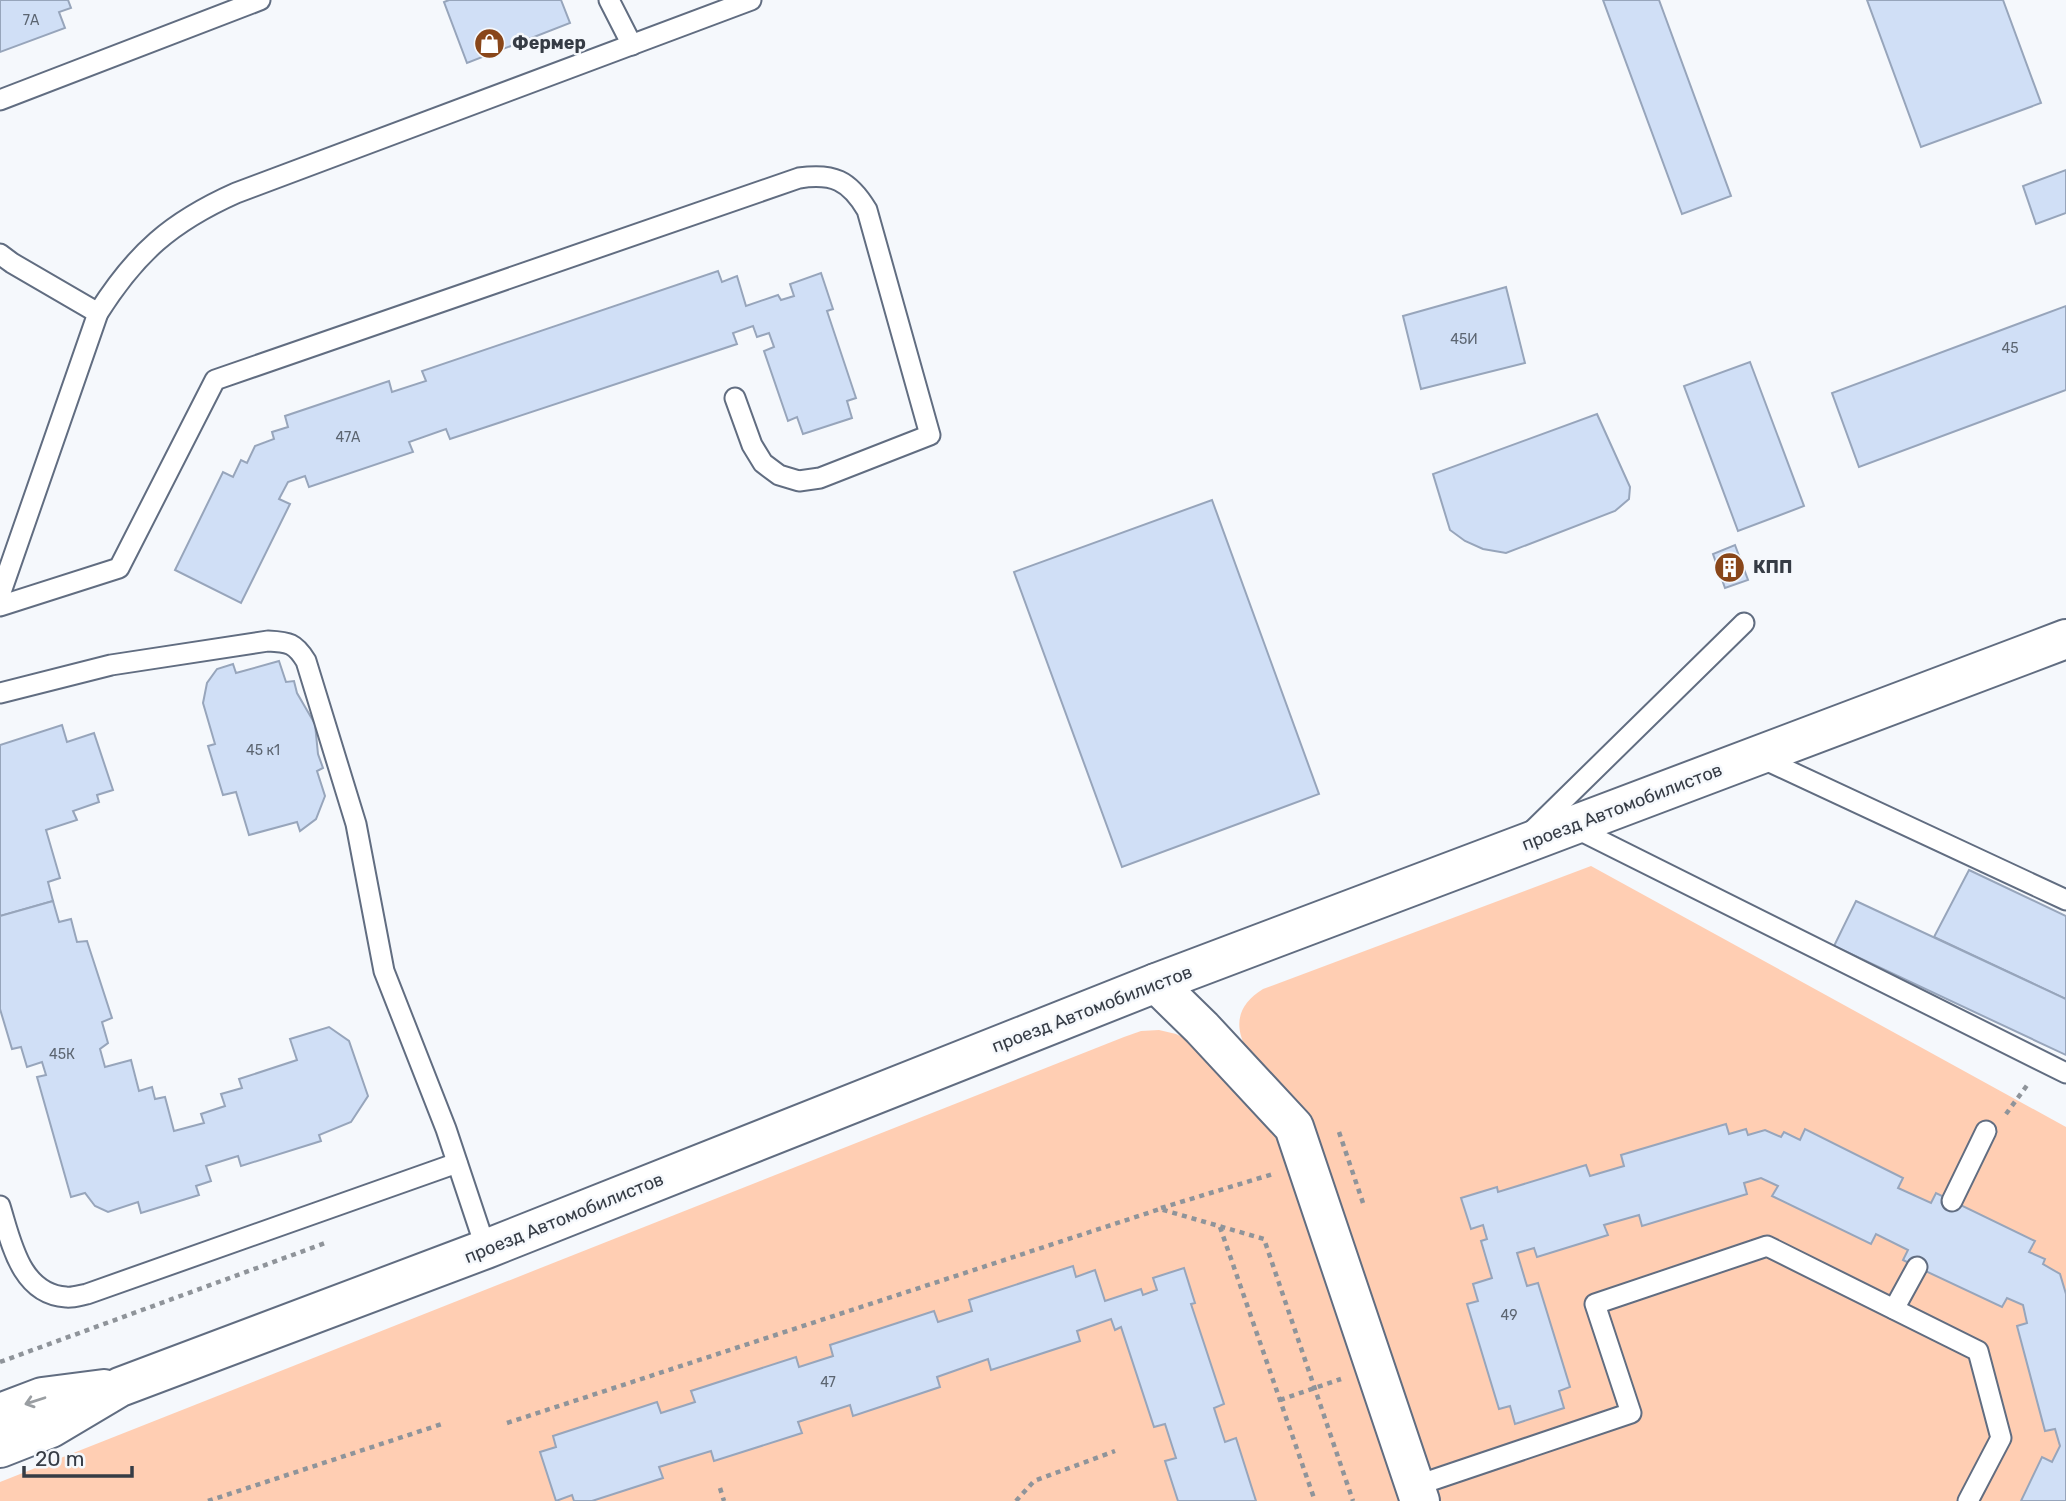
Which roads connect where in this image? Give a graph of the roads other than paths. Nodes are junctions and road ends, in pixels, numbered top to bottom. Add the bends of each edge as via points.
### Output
1 (260, 0) edge
2 (609, 0) edge
3 (751, 0) edge
4 (632, 45) junction
5 (0, 100) edge
6 (0, 254) edge
7 (98, 313) junction
8 (735, 398) dead end
9 (0, 595) edge
10 (0, 606) edge
11 (1744, 623) dead end
12 (2066, 639) edge
13 (0, 693) edge
14 (1757, 756) junction
15 (1572, 827) junction
16 (1514, 848) junction
17 (2066, 900) edge
18 (1156, 983) junction
19 (2066, 1073) edge
20 (1992, 1127) road end
21 (457, 1163) junction
22 (1952, 1201) dead end
23 (0, 1206) edge
24 (486, 1249) junction
25 (1917, 1266) dead end
26 (1894, 1309) junction
27 (120, 1387) junction
28 (0, 1413) edge
29 (0, 1448) edge
30 (1417, 1494) edge
31 (1968, 1501) edge

1 - 5 lane
2 - 4 lane
3 - 4 lane
4 - 7 lane via 211,204 164,233 139,257
6 - 7 lane
7 - 9 lane
8 - 10 lane via 763,463 779,475 800,481 820,478 930,435 867,211 857,192 840,180 799,177 215,380 119,568
11 - 16 lane
12 - 14 street, проезд Автомобилистов
13 - 21 lane via 111,665 268,641 293,644 306,661 356,824 384,971
14 - 15 street, проезд Автомобилистов
14 - 17 lane
15 - 16 street, проезд Автомобилистов
15 - 19 lane
16 - 18 street, проезд Автомобилистов
18 - 24 street, проезд Автомобилистов
18 - 30 street via 1294,1127
20 - 22 lane
21 - 23 lane via 100,1290 66,1297 45,1292 28,1279
21 - 24 lane
24 - 27 street, проезд Автомобилистов
25 - 26 lane
26 - 30 lane via 1767,1246 1595,1304 1631,1413
26 - 31 lane via 1978,1351 2001,1438
27 -> 28 street, проезд Автомобилистов via 42,1397
27 - 29 street, проезд Автомобилистов via 51,1428

